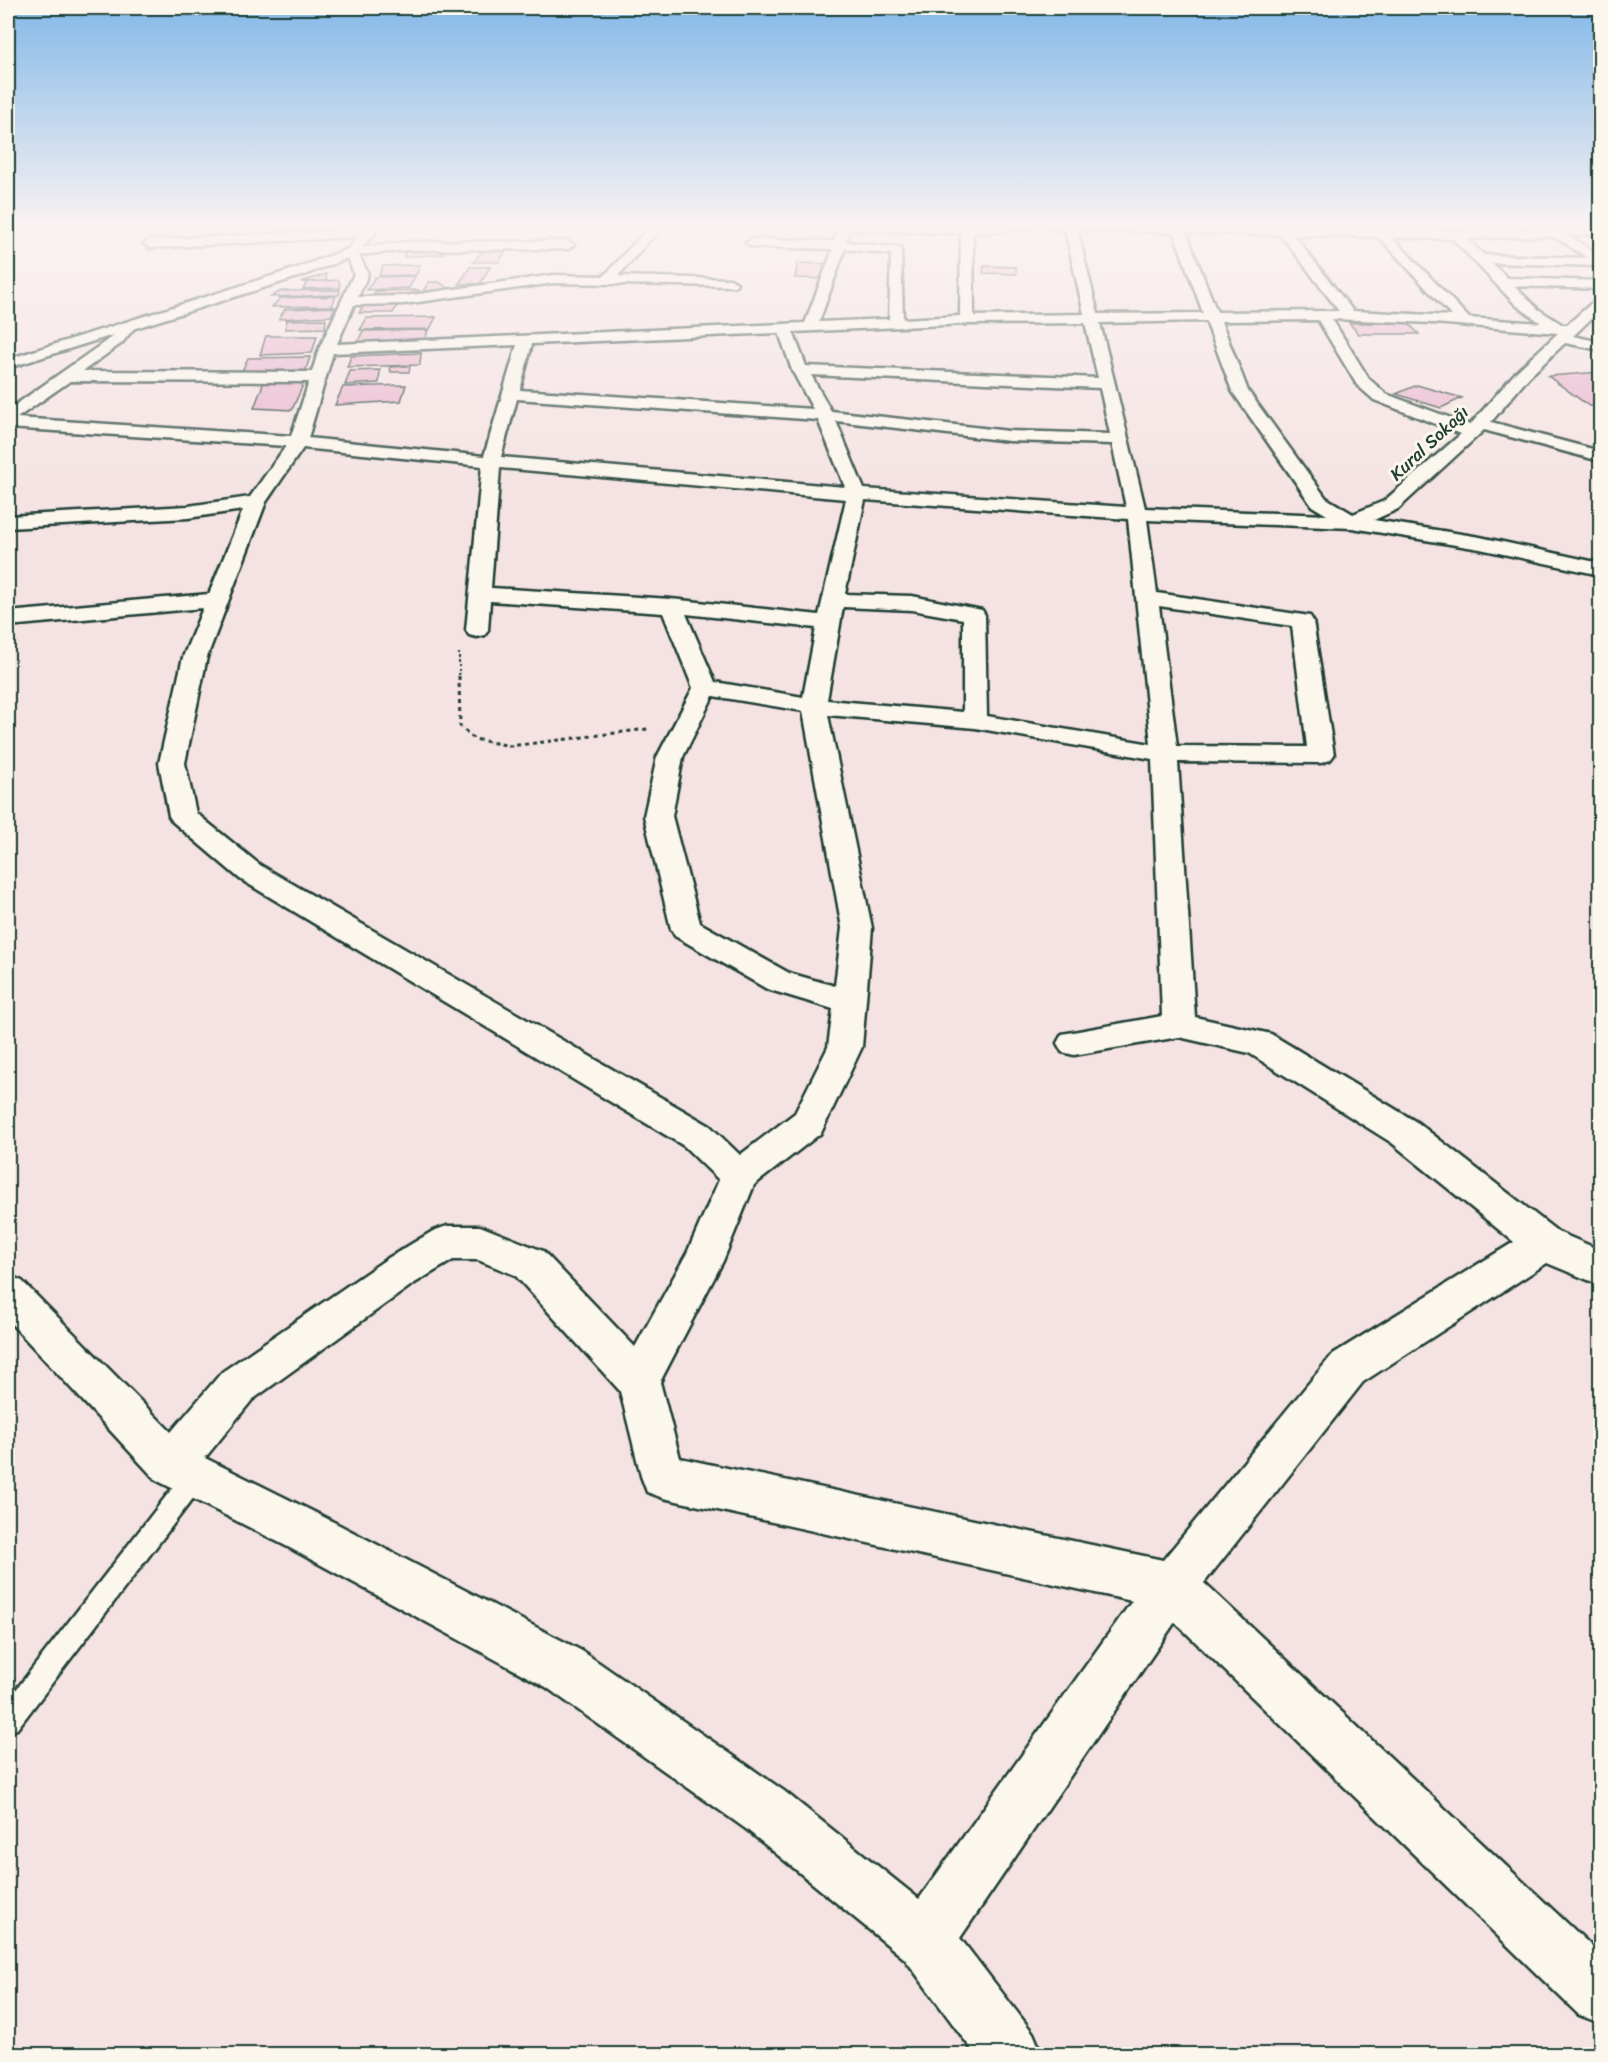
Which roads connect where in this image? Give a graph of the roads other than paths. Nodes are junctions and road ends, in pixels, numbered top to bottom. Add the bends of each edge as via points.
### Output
1 (146, 321) edge
2 (340, 321) edge
3 (813, 321) edge
4 (892, 321) edge
5 (1094, 321) edge
6 (1215, 321) edge
7 (1326, 321) edge
8 (1466, 321) edge
9 (1543, 321) edge
10 (1581, 321) edge
11 (811, 326) junction
12 (128, 327) junction
13 (784, 327) junction
14 (1565, 334) junction
15 (526, 339) junction
16 (1600, 346) edge
17 (327, 349) junction
18 (8, 364) edge
19 (800, 370) junction
20 (64, 376) junction
21 (317, 377) junction
22 (1106, 383) junction
23 (510, 394) junction
24 (825, 415) junction
25 (8, 417) edge
26 (8, 423) edge
27 (1476, 428) junction
28 (1119, 439) junction
29 (298, 442) junction
30 (1600, 456) edge
31 (491, 462) junction
32 (857, 494) junction
33 (256, 502) junction
34 (1137, 514) junction
35 (8, 522) edge
36 (1352, 522) junction
37 (1600, 569) edge
38 (480, 594) junction
39 (1146, 598) junction
40 (217, 600) junction
41 (671, 606) junction
42 (831, 612) junction
43 (8, 619) edge
44 (477, 630) road end
45 (705, 688) junction
46 (814, 706) junction
47 (975, 721) junction
48 (1165, 754) junction
49 (849, 1002) junction
50 (1179, 1025) junction
51 (1074, 1043) dead end
52 (739, 1176) junction
53 (1544, 1244) junction
54 (1600, 1268) edge
55 (9, 1296) edge
56 (639, 1381) junction
57 (184, 1470) junction
58 (1172, 1586) junction
59 (8, 1720) edge
60 (925, 1939) junction
61 (1600, 1995) edge
62 (1012, 2055) edge

1 - 12 street
2 - 17 street
3 - 11 street
4 - 11 street
5 - 22 street
6 - 36 street via 1240,391 1319,502
7 - 27 street via 1363,382 1380,397
8 - 14 street
9 - 14 street
10 - 14 street, Kural Sokağı
11 - 13 street
12 - 18 street
12 - 20 street via 117,340
13 - 15 street via 706,326
13 - 19 street
14 - 16 street
14 - 27 street, Kural Sokağı
15 - 17 street
15 - 23 street
17 - 21 street
19 - 22 street
19 - 24 street
20 - 21 street
20 - 25 street
21 - 29 street
22 - 28 street
23 - 24 street
23 - 31 street
24 - 28 street via 1008,436
24 - 32 street
26 - 29 street
27 - 30 street
27 - 36 street, Kural Sokağı via 1391,505
28 - 34 street
29 - 31 street
29 - 33 street
31 - 32 street
31 - 38 street
32 - 34 street
32 - 42 street
33 - 35 street via 188,512
33 - 40 street
34 - 36 street
34 - 39 street
36 - 37 street via 1480,543
38 - 41 street
38 - 44 street
39 - 48 street
39 - 48 street via 1302,621 1321,755
40 - 43 street
40 - 52 street via 195,657 172,763 183,816 250,872 697,1136
41 - 42 street
41 - 45 street
42 - 46 street
42 - 47 street via 912,603 974,615
45 - 46 street
45 - 49 street via 670,757 658,816 686,929 778,981
46 - 47 street
46 - 49 street via 857,928
47 - 48 street
48 - 50 street
49 - 52 street via 845,1047 808,1123
50 - 51 street
50 - 53 street via 1259,1043 1405,1132
52 - 56 street via 703,1261
53 - 54 street
53 - 58 street via 1348,1368
55 - 57 street
56 - 57 street via 529,1263 480,1243 447,1243 399,1272 237,1386
56 - 58 street via 663,1476
57 - 59 lane
57 - 60 street via 564,1669 765,1810
58 - 60 street
58 - 61 street
60 - 62 street

